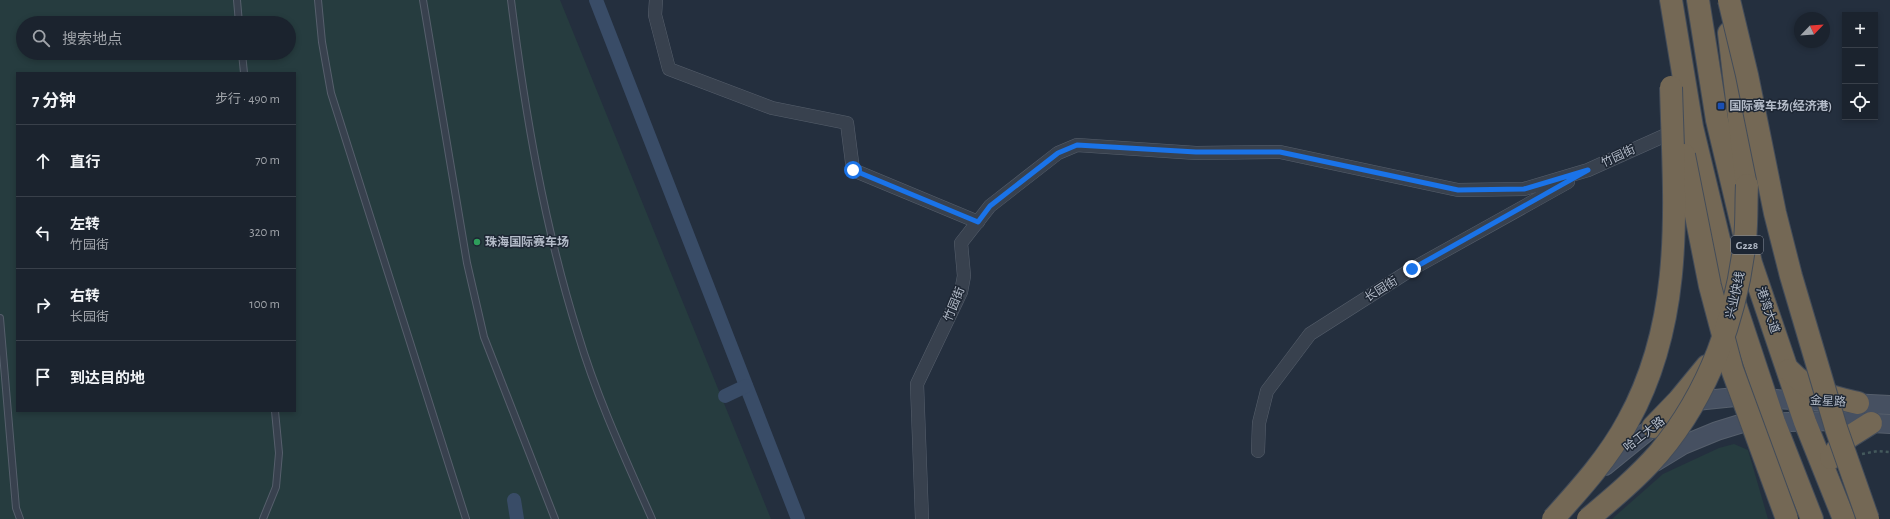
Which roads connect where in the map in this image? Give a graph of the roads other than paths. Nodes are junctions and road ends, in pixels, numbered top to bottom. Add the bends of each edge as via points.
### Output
1 (237, 0) edge
2 (318, 0) edge
3 (423, 0) edge
4 (511, 0) edge
5 (656, 0) edge
6 (1660, 0) edge
7 (1670, 0) edge
8 (1698, 0) edge
9 (1725, 0) edge
10 (1729, 0) edge
11 (238, 16) edge
12 (243, 60) edge
13 (244, 72) edge
14 (1671, 87) junction
15 (1692, 127) junction
16 (1588, 170) junction
17 (978, 222) junction
18 (1731, 290) junction
19 (0, 318) edge
20 (1788, 369) junction
21 (1766, 398) junction
22 (1798, 400) junction
23 (1858, 403) junction
24 (1890, 405) edge
25 (275, 412) edge
26 (1774, 422) junction
27 (1805, 422) junction
28 (1880, 423) edge
29 (1653, 427) junction
30 (1258, 451) dead end
31 (1828, 481) junction
32 (20, 519) edge
33 (263, 519) edge
34 (466, 519) edge
35 (555, 519) edge
36 (652, 519) edge
37 (922, 519) edge
38 (1544, 519) edge
39 (1553, 519) edge
40 (1588, 519) edge
41 (1597, 519) edge
42 (1787, 519) edge
43 (1812, 519) edge
44 (1844, 519) edge
45 (1868, 519) edge

1 - 11 lane
2 - 34 lane via 331,94
3 - 35 lane via 467,263 484,337
4 - 36 lane via 521,82 547,219 576,328 612,431
5 - 17 street via 654,15 670,69 772,108 847,123 853,170
6 - 14 highway
7 - 15 highway, G228
8 - 20 highway, 港湾大道 / G228 via 1717,120 1751,263
9 - 40 highway, 兴业快线, bridge via 1747,185 1746,237 1742,270 1732,312 1722,346 1674,433 1633,481
10 - 45 highway, bridge via 1791,276 1836,428
12 - 13 lane
14 - 39 highway, bridge via 1673,270 1657,352 1638,400 1621,432 1574,496
14 - 42 highway, bridge via 1710,286 1732,369
15 - 16 street, 竹园街 via 1670,132
15 - 18 highway, G228
16 - 17 street, 竹园街 via 1524,189 1458,190 1280,152 1196,152 1077,145 1058,153 990,206
16 - 30 street, 长园街 via 1412,269 1310,334 1267,391 1259,423
17 - 37 street, 竹园街 via 961,243 964,276 961,292 917,384
18 - 21 highway, G228
18 - 29 highway via 1718,351 1701,375
19 - 32 lane via 16,508
20 - 22 highway, 港湾大道 / G228
20 - 23 highway via 1800,382 1814,391
21 - 22 street, 金星路
21 - 26 highway, G228
21 - 29 street, 哈工大路 via 1735,397 1696,401 1664,418
22 - 23 street, 金星路
22 - 27 highway, 港湾大道 / G228
23 - 24 street, 金星路
25 - 33 lane via 280,453 276,487
26 - 27 street
26 - 41 street via 1743,423 1683,445 1655,462
26 - 43 highway, G228
27 - 28 street, 金星路
27 - 31 highway, 港湾大道 / G228
28 - 31 highway via 1844,440 1838,446 1831,457
29 - 38 street, 哈工大路
31 - 44 highway, 港湾大道 / G228

